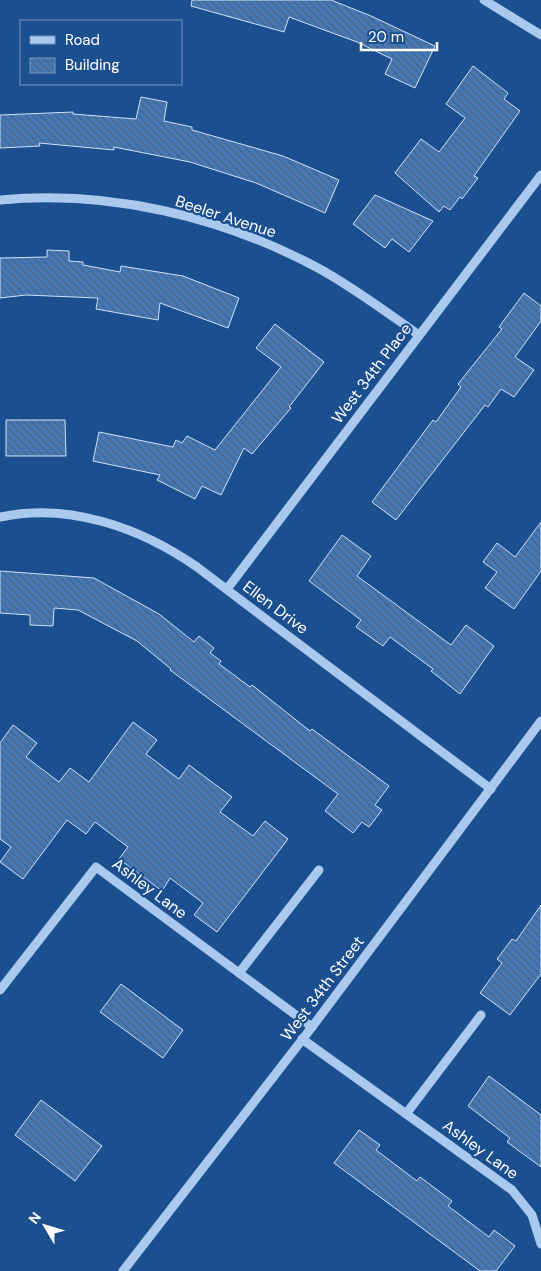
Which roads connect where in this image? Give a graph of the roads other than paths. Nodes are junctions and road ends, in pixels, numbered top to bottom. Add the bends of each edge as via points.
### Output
1 (484, 0) edge
2 (541, 35) edge
3 (541, 175) edge
4 (0, 200) edge
5 (419, 335) junction
6 (0, 518) edge
7 (227, 589) junction
8 (541, 721) edge
9 (491, 789) junction
10 (319, 870) dead end
11 (240, 973) junction
12 (0, 990) edge
13 (480, 1015) dead end
14 (312, 1027) junction
15 (302, 1039) junction
16 (406, 1114) junction
17 (541, 1244) edge
18 (123, 1271) edge

1 - 2 street
3 - 5 street, West 34th Place
4 - 5 street, Beeler Avenue via 96,200 196,218 292,254 356,291
5 - 7 street, West 34th Place
6 - 7 street, Ellen Drive via 40,513 76,517 135,532 188,561
7 - 9 street, Ellen Drive
8 - 9 street, West 34th Street
9 - 14 street, West 34th Street
10 - 11 street
11 - 12 street, Ashley Lane via 96,867
11 - 14 street, Ashley Lane
13 - 16 street
14 - 15 street, West 34th Street
15 - 16 street, Ashley Lane
15 - 18 street, West 34th Street
16 - 17 street, Ashley Lane via 516,1194 532,1215

